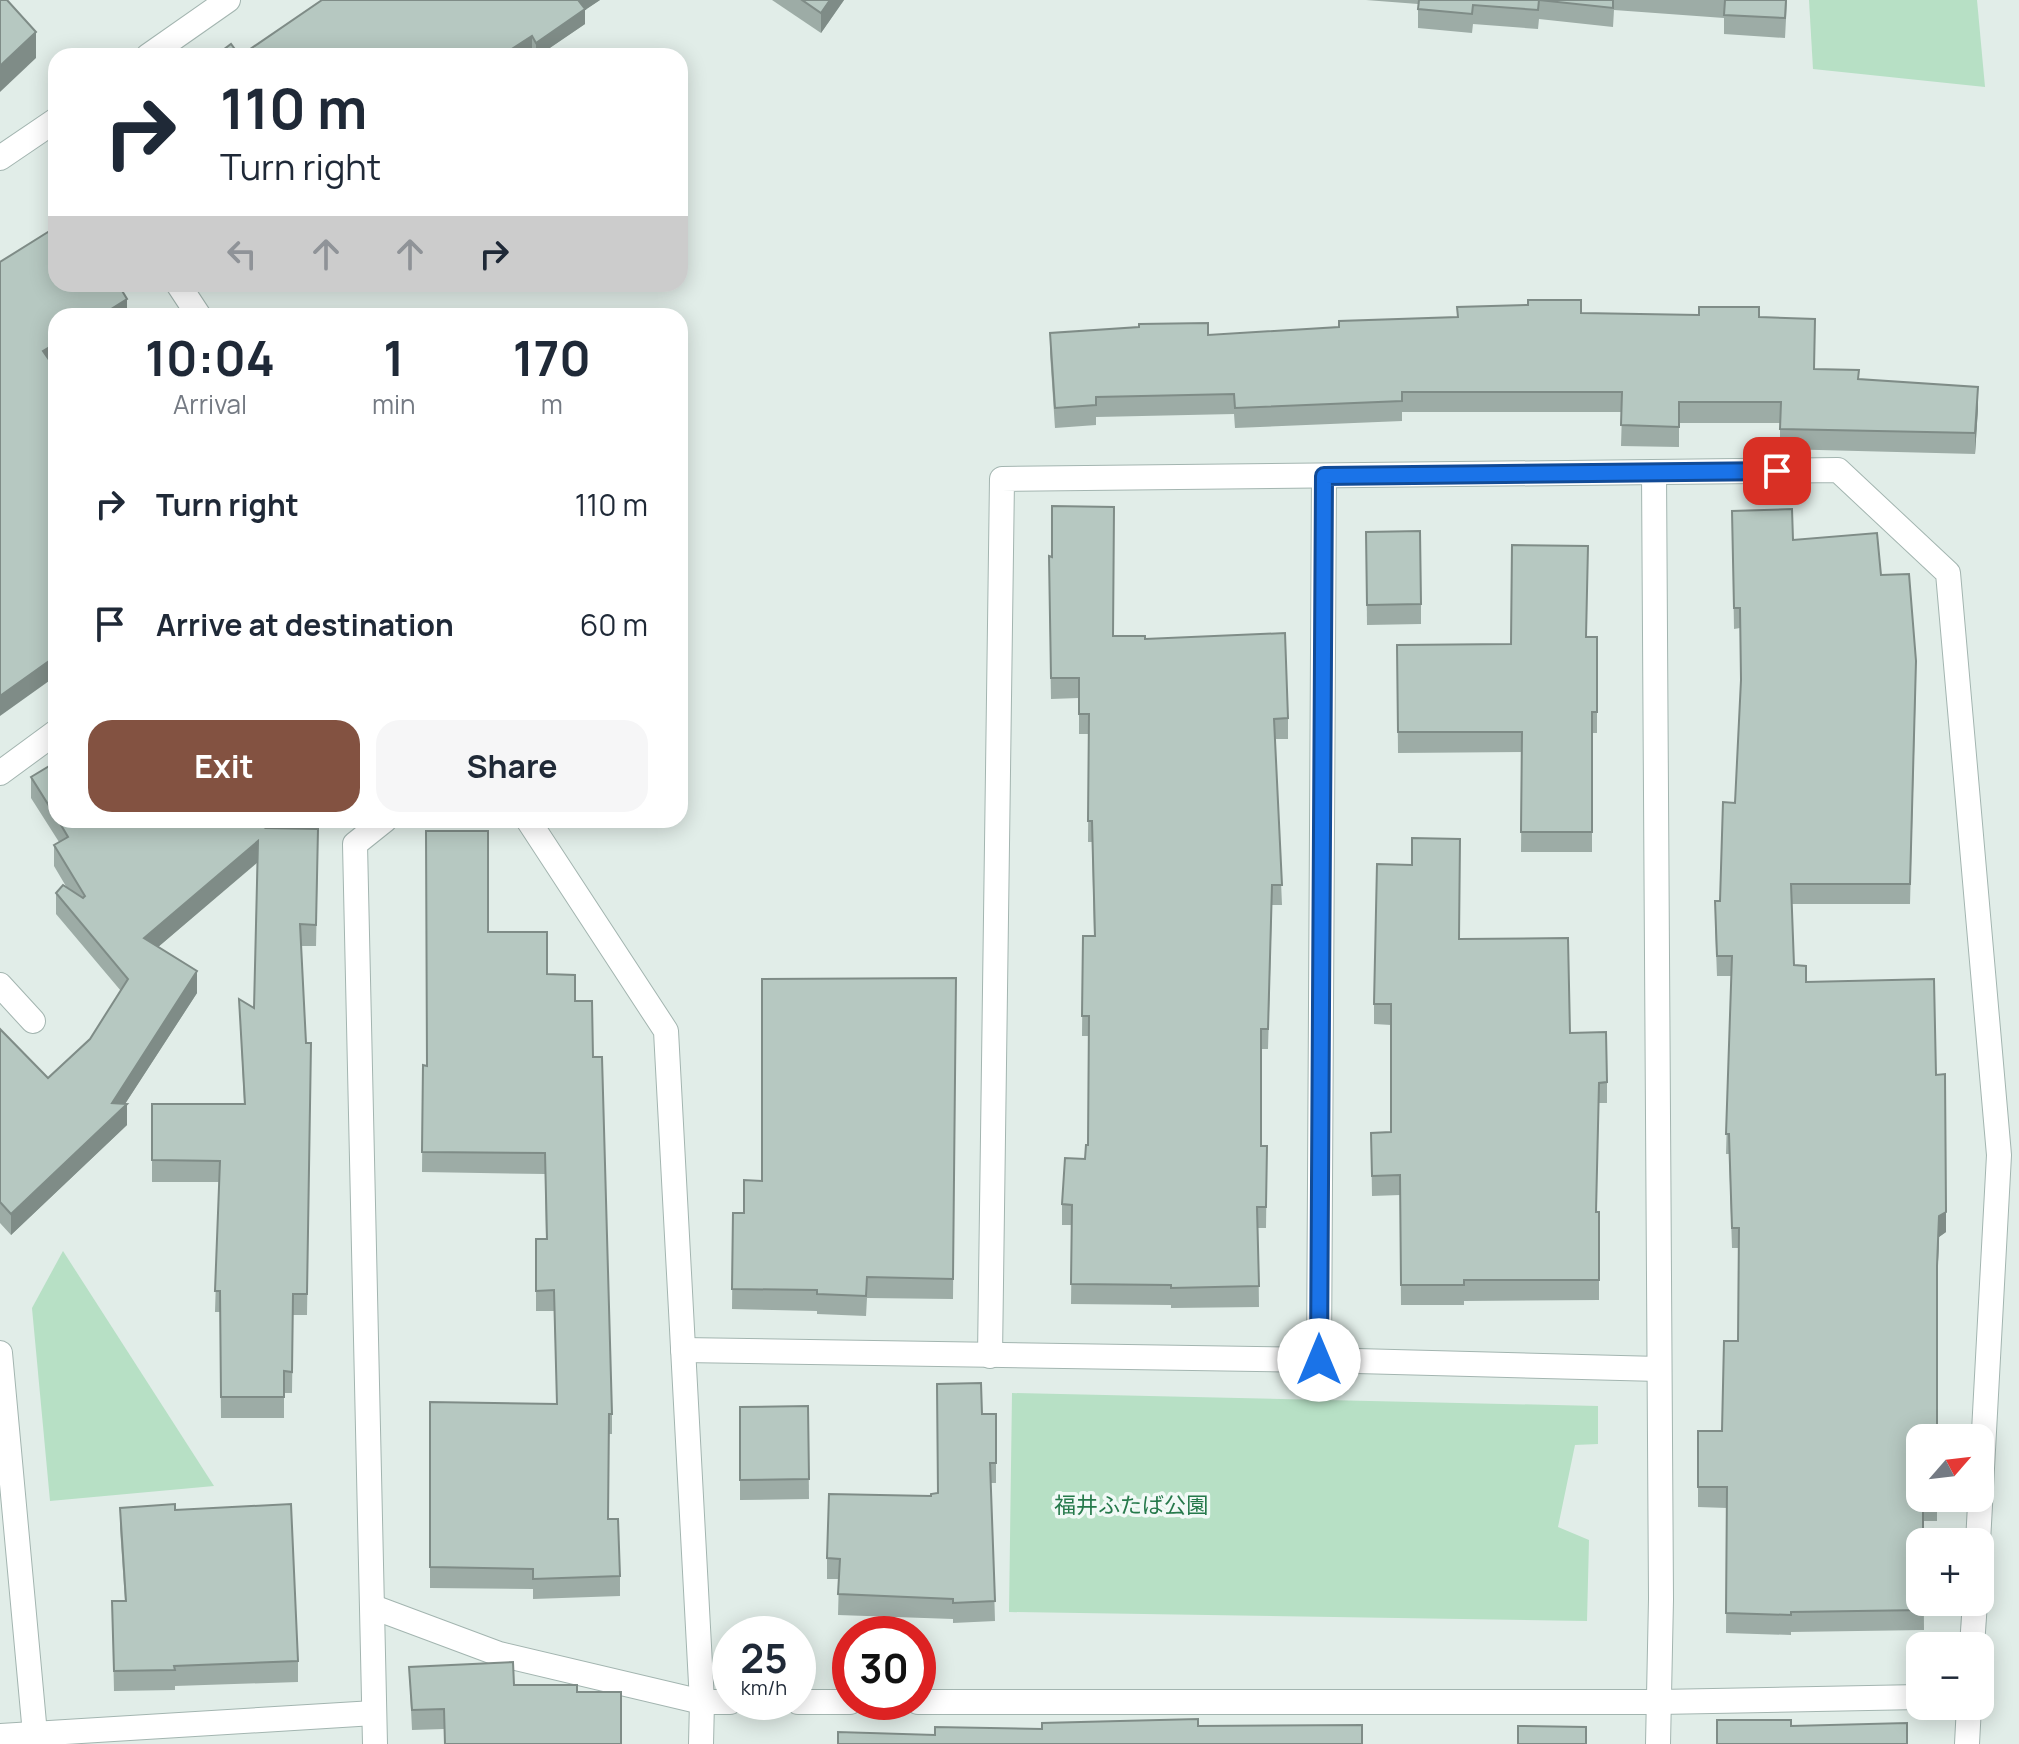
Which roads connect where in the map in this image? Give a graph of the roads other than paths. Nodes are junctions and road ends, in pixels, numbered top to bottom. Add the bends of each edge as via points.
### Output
1 (228, 0) edge
2 (159, 48) edge
3 (48, 125) edge
4 (0, 158) edge
5 (1654, 472) junction
6 (1324, 476) junction
7 (48, 738) edge
8 (0, 773) edge
9 (375, 828) edge
10 (533, 828) edge
11 (0, 985) edge
12 (33, 1021) dead end
13 (683, 1350) junction
14 (0, 1353) edge
15 (990, 1356) junction
16 (1319, 1360) junction
17 (1659, 1369) junction
18 (1979, 1528) edge
19 (373, 1607) junction
20 (1906, 1697) edge
21 (702, 1702) junction
22 (712, 1702) edge
23 (936, 1702) edge
24 (1659, 1702) junction
25 (374, 1713) junction
26 (1968, 1720) edge
27 (35, 1734) junction
28 (0, 1736) edge
29 (375, 1744) edge
30 (701, 1744) edge
31 (1658, 1744) edge
32 (1967, 1744) edge

1 - 2 street
3 - 4 street
5 - 6 street
5 - 17 street
5 - 18 street via 1838,470 1948,573 1999,1155
6 - 15 street via 1002,479
6 - 16 street
7 - 8 street
9 - 19 street via 355,844
10 - 13 street via 666,1031
11 - 12 street
13 - 15 street
13 - 21 street
14 - 27 street
15 - 16 street
16 - 17 street
17 - 24 street
19 - 21 street via 499,1654
19 - 25 street
20 - 24 street
21 - 22 street
21 - 30 street
23 - 24 street
24 - 31 street
25 - 27 street
25 - 29 street
26 - 32 street
27 - 28 street

